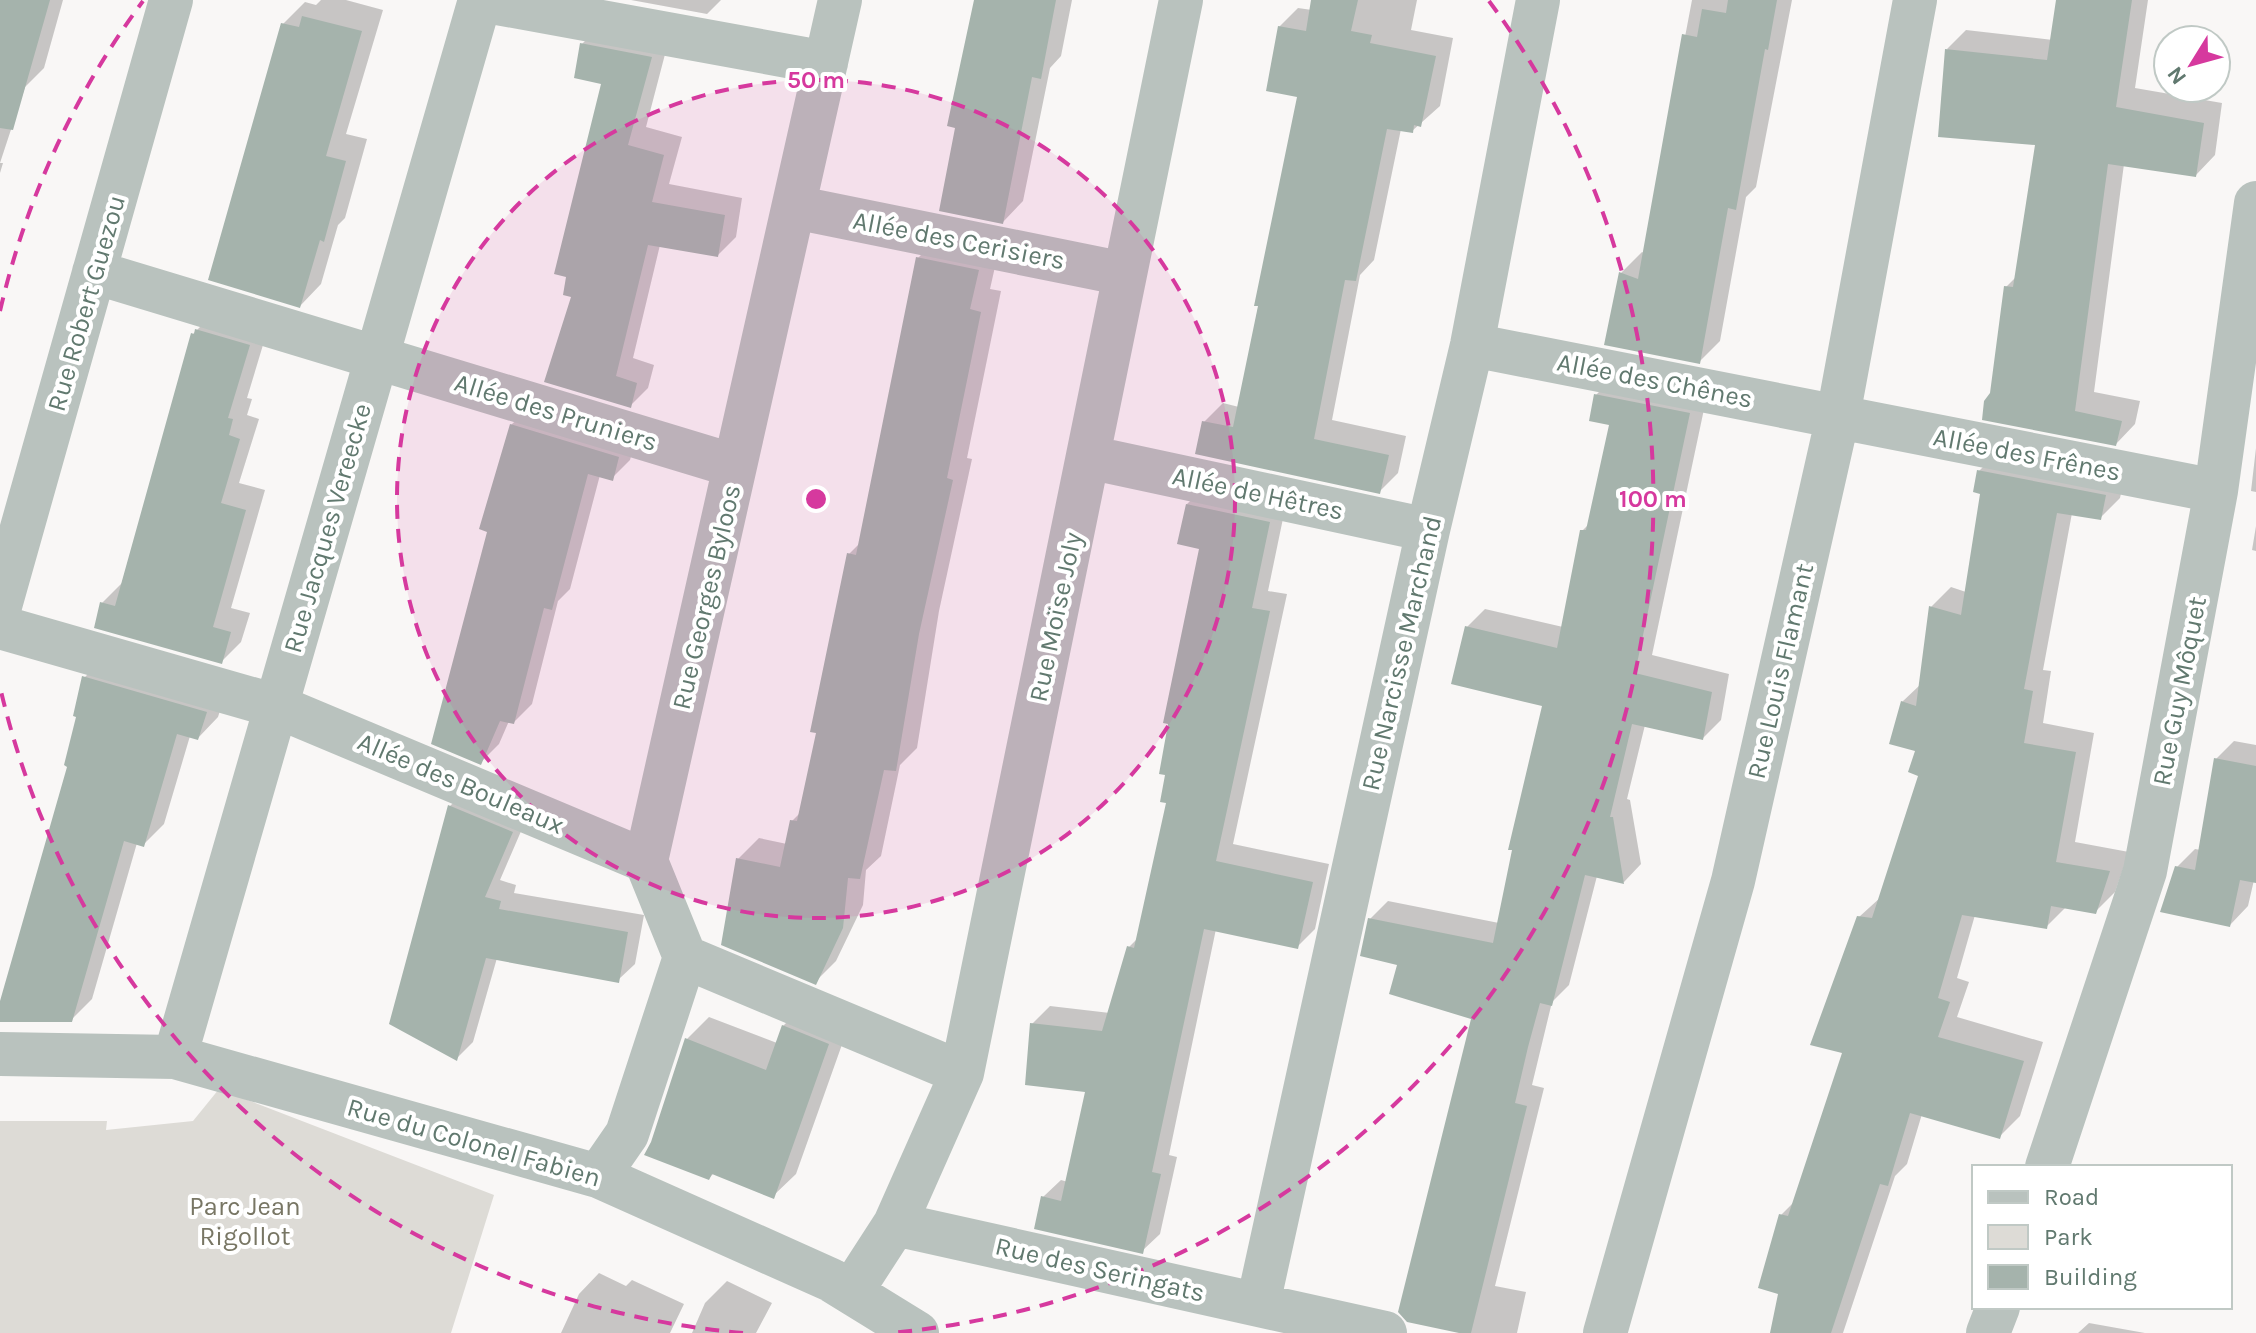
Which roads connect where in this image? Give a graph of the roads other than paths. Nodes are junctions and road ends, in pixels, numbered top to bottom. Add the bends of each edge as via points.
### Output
1 (171, 0) edge
2 (481, 0) edge
3 (840, 0) edge
4 (1181, 0) edge
5 (1538, 0) edge
6 (1915, 0) edge
7 (826, 63) junction
8 (2256, 203) edge
9 (794, 207) junction
10 (94, 272) junction
11 (1125, 274) junction
12 (1472, 345) junction
13 (377, 358) junction
14 (1838, 416) junction
15 (1088, 457) junction
16 (735, 466) junction
17 (2216, 491) junction
18 (1428, 530) junction
19 (0, 606) edge
20 (0, 627) edge
21 (276, 706) junction
22 (646, 861) junction
23 (685, 957) junction
24 (0, 1054) edge
25 (175, 1057) junction
26 (962, 1073) junction
27 (2048, 1165) edge
28 (598, 1176) junction
29 (895, 1224) junction
30 (851, 1292) junction
31 (1258, 1304) junction
32 (1997, 1309) edge
33 (917, 1333) edge
34 (1385, 1333) edge
35 (1605, 1333) edge
36 (1988, 1333) edge

1 - 10 street, Rue Robert Guezou
2 - 7 street
2 - 13 street, Rue Jacques Vereecke
3 - 7 street, Rue Georges Byloos
4 - 11 street, Rue Moïse Joly
5 - 12 street, Rue Narcisse Marchand
6 - 14 street, Rue Louis Flamant
7 - 9 street, Rue Georges Byloos
8 - 17 street, Rue Guy Môquet
9 - 11 street, Allée des Cerisiers
9 - 16 street, Rue Georges Byloos
10 - 13 street, Allée des Pruniers
10 - 19 street, Rue Robert Guezou
11 - 15 street, Rue Moïse Joly
12 - 14 street, Allée des Chênes
12 - 18 street, Rue Narcisse Marchand
13 - 16 street, Allée des Pruniers
13 - 21 street, Rue Jacques Vereecke
14 - 17 street, Allée des Frênes
14 - 35 street, Rue Louis Flamant via 1733,881
15 - 18 street, Allée de Hêtres
15 - 26 street, Rue Moïse Joly
16 - 22 street, Rue Georges Byloos
17 - 27 street, Rue Guy Môquet via 2145,871
18 - 31 street, Rue Narcisse Marchand
20 - 21 street, Allée des Bouleaux
21 - 22 street, Allée des Bouleaux
21 - 25 street, Rue Jacques Vereecke
22 - 23 street
23 - 26 street
23 - 28 street via 627,1134
24 - 25 street, Rue du Colonel Fabien
25 - 28 street, Rue du Colonel Fabien
26 - 29 street, Rue Moïse Joly
28 - 30 street, Rue du Colonel Fabien
29 - 30 street
29 - 31 street, Rue des Seringats
30 - 33 street, Rue du Colonel Fabien
31 - 34 street, Rue des Seringats
32 - 36 street

